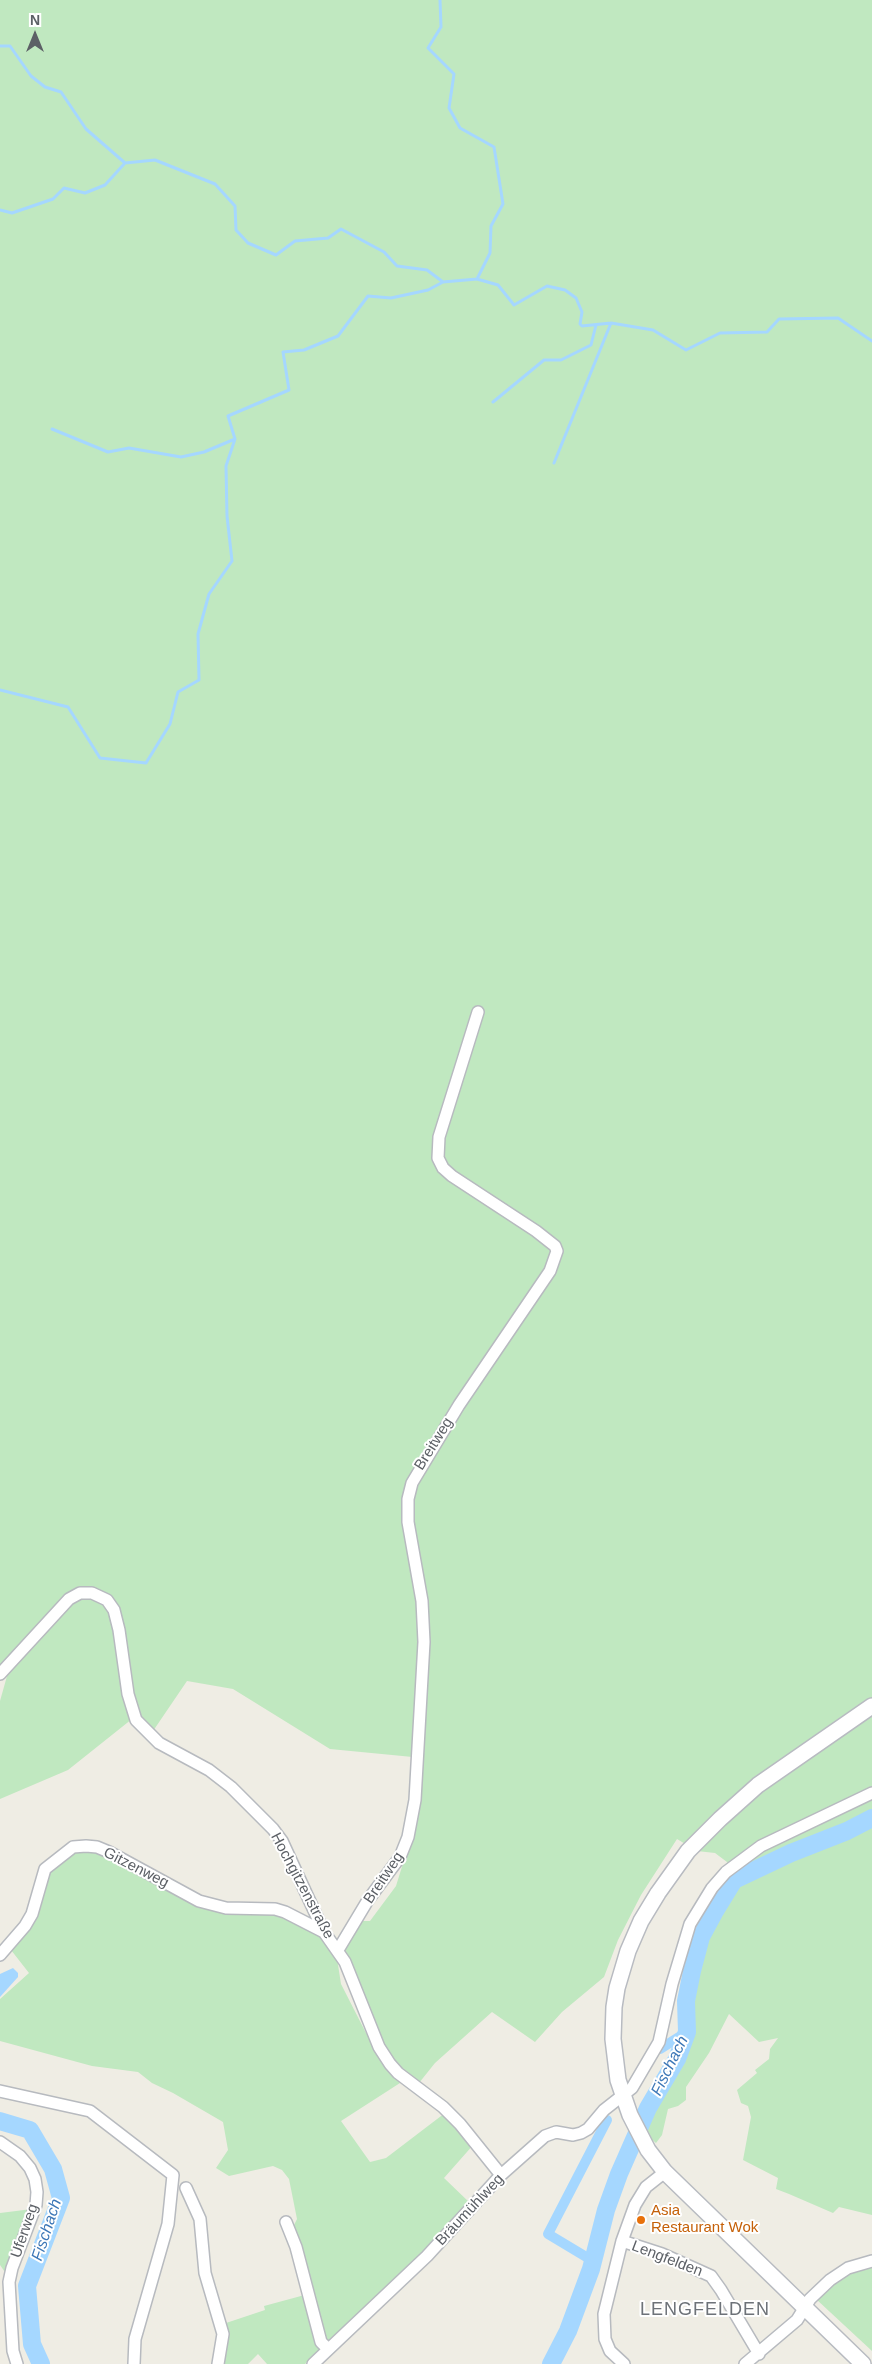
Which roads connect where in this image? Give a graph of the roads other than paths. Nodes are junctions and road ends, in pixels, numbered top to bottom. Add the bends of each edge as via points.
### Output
1 (478, 1012) dead end
2 (0, 1674) edge
3 (872, 1706) edge
4 (872, 1793) edge
5 (324, 1932) junction
6 (338, 1950) junction
7 (0, 1955) edge
8 (0, 2091) edge
9 (623, 2097) junction
10 (0, 2142) edge
11 (665, 2172) junction
12 (501, 2175) junction
13 (186, 2188) dead end
14 (286, 2222) dead end
15 (622, 2241) junction
16 (872, 2262) edge
17 (805, 2309) junction
18 (328, 2350) junction
19 (759, 2354) junction
20 (17, 2364) edge
21 (134, 2364) edge
22 (218, 2364) edge
23 (313, 2364) edge
24 (624, 2364) edge
25 (745, 2364) edge
26 (863, 2364) edge

1 - 6 street, Breitweg via 440,1137 438,1158 452,1176 536,1231 557,1250 550,1271 459,1405 412,1483 408,1516 422,1601 424,1642 415,1800 408,1837 400,1857 368,1900
2 - 5 street, Hochgitzenstraße via 69,1599 80,1593 92,1593 106,1600 114,1610 128,1694 136,1720 159,1743 209,1770 231,1787 282,1841
3 - 9 main road via 758,1785 688,1851 658,1893 628,1951 617,1988 613,2039
4 - 9 street, Bräumühlweg via 761,1846 726,1872 712,1888 683,1943 659,2042 632,2088
5 - 6 street, Hochgitzenstraße
5 - 7 street, Gitzenweg via 275,1909 226,1908 199,1901 109,1852 86,1846 73,1847 45,1869 32,1914
6 - 12 street, Hochgitzenstraße via 379,2047 390,2064 443,2107
8 - 21 street via 90,2111 173,2175 168,2224 135,2339
9 - 11 main road via 648,2150
9 - 12 street, Bräumühlweg via 604,2110 588,2130 545,2136
10 - 20 street, Uferweg via 20,2156 30,2168 37,2192 36,2205 9,2282 13,2351
11 - 15 street, Lengfelden via 640,2195
11 - 17 main road
12 - 18 street, Bräumühlweg via 427,2256
13 - 22 street via 200,2219 205,2272 223,2334
14 - 18 street via 296,2247 321,2342
15 - 19 street, Lengfelden via 662,2254 711,2276
15 - 24 street, Lengfelden via 604,2314 604,2329 610,2351
16 - 17 street via 840,2272 810,2299
17 - 19 street
17 - 26 main road
18 - 23 street, Bräumühlweg
19 - 25 street

